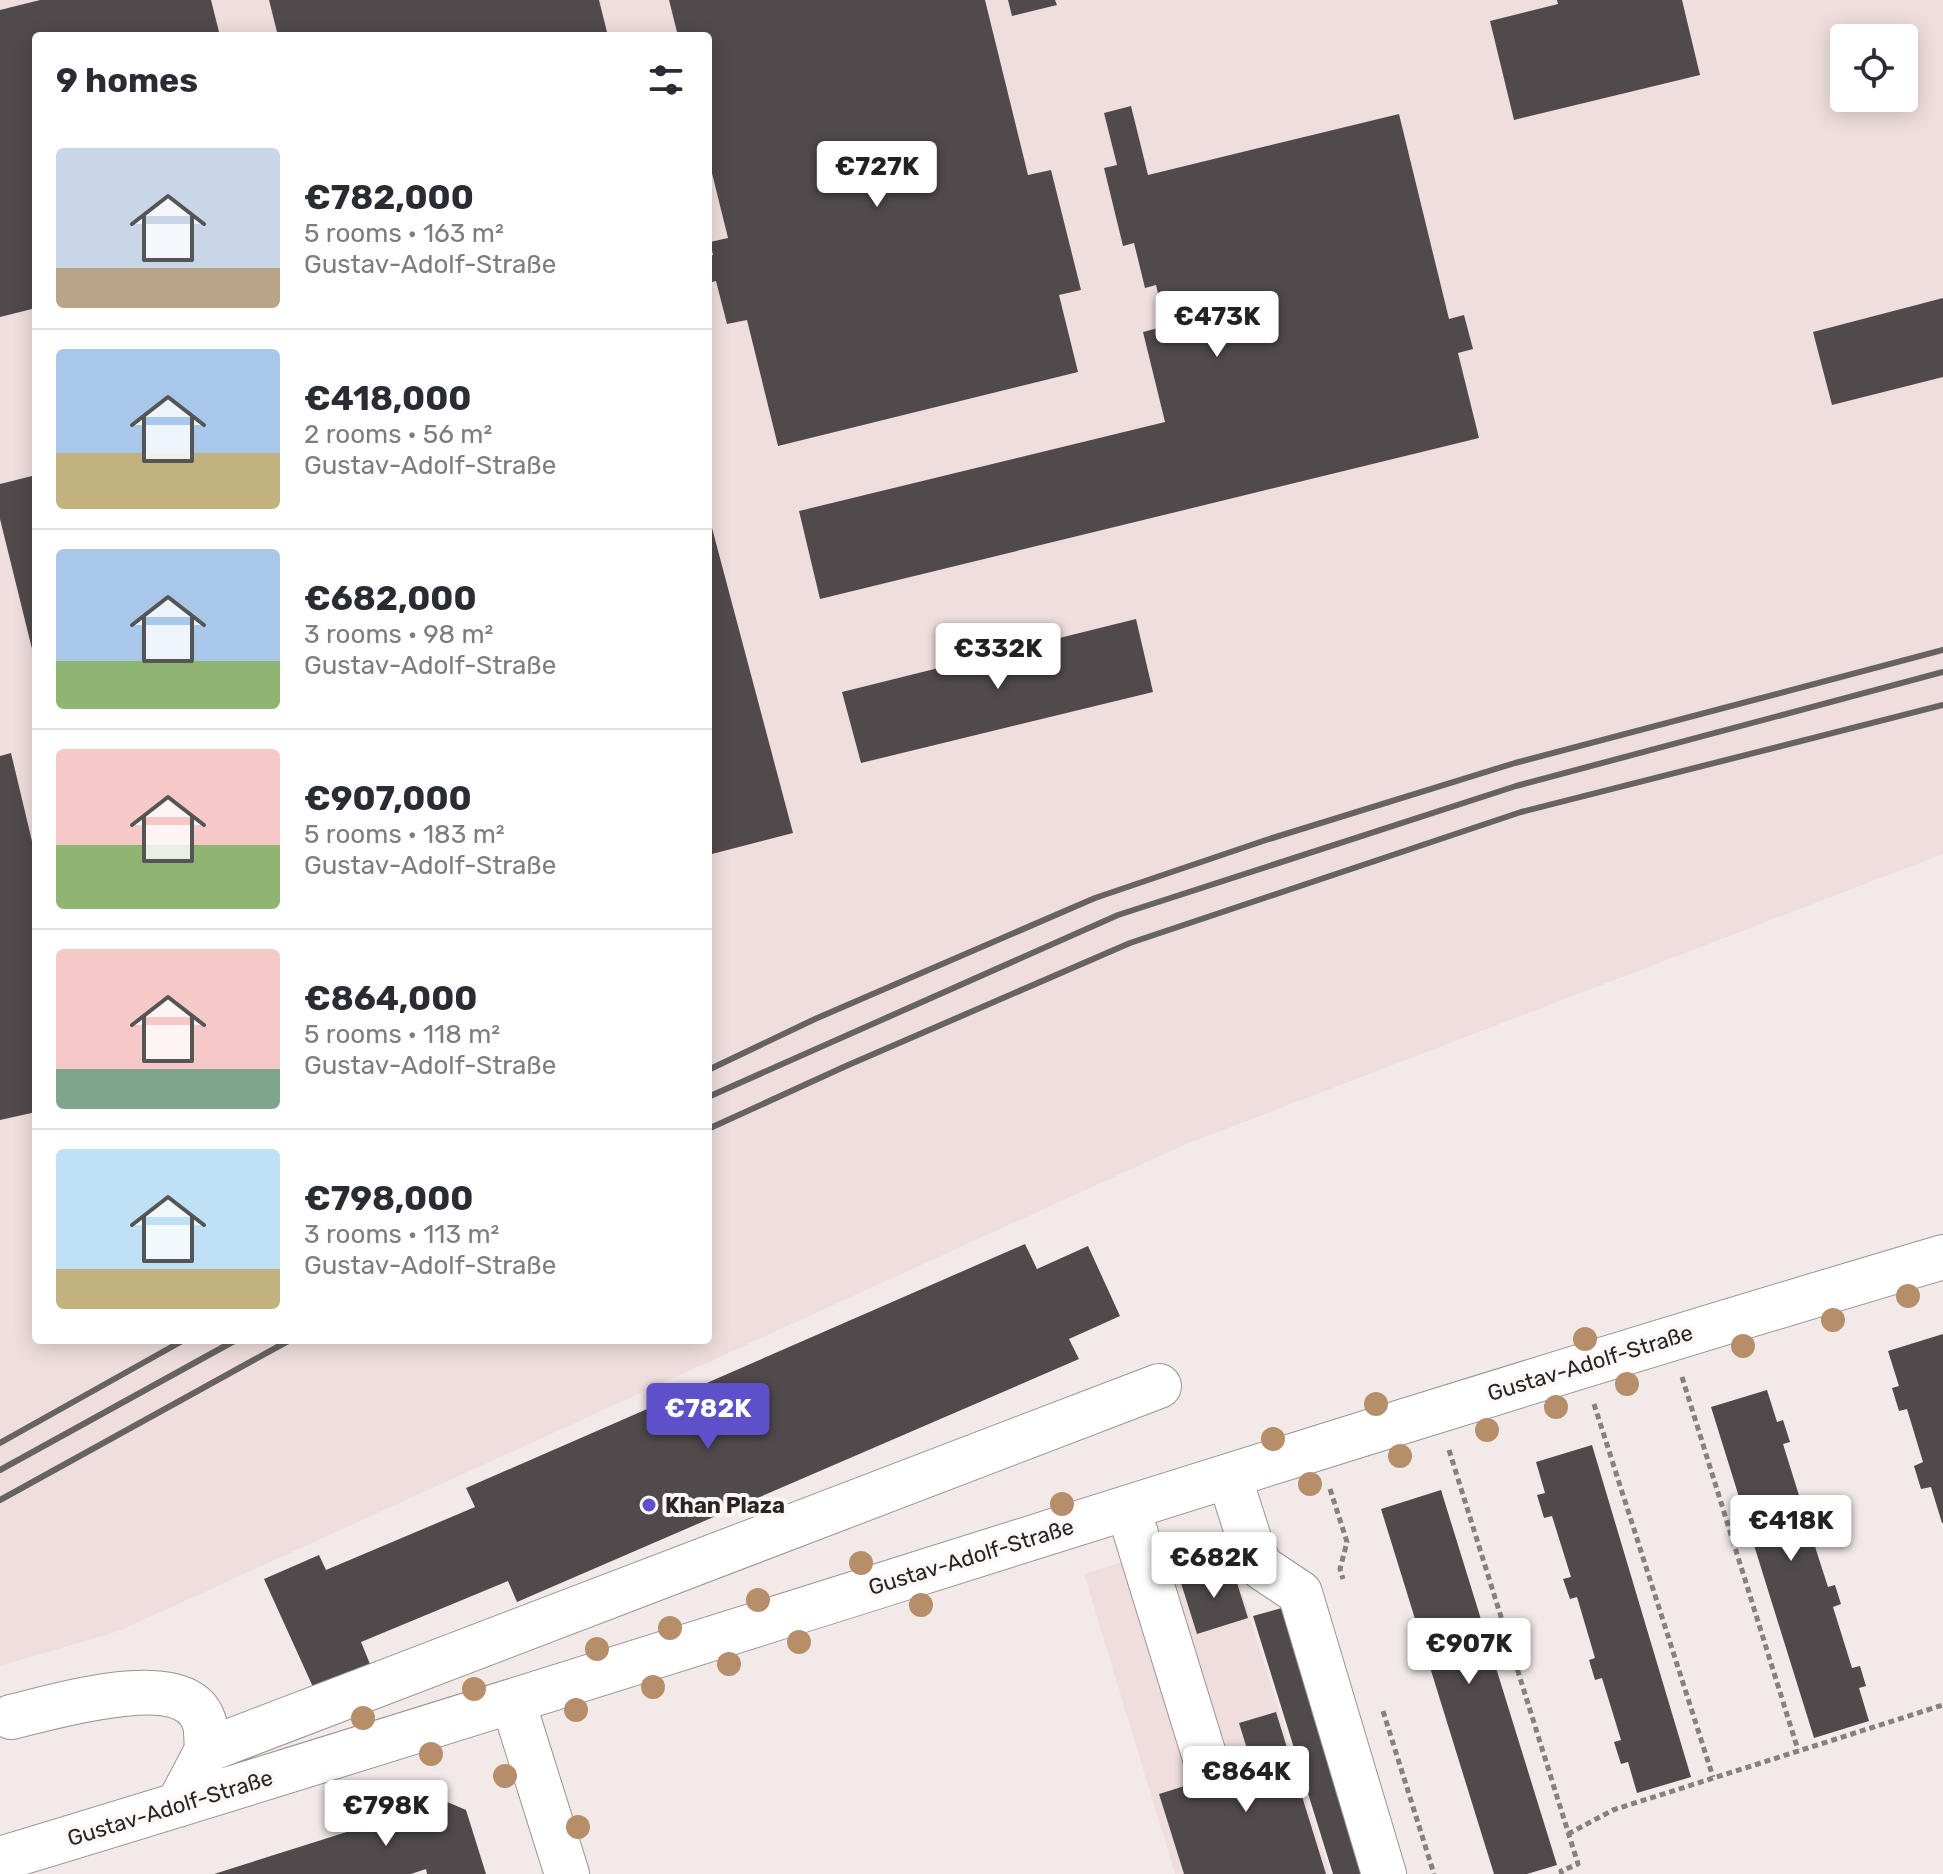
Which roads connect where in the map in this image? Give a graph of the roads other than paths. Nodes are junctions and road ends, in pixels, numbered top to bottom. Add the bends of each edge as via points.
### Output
1 (1943, 1257) edge
2 (1159, 1386) dead end
3 (1229, 1476) junction
4 (1128, 1508) junction
5 (513, 1702) junction
6 (11, 1717) dead end
7 (207, 1750) junction
8 (1205, 1758) dead end
9 (178, 1805) junction
10 (0, 1859) edge
11 (567, 1874) edge
12 (1384, 1874) edge

1 - 3 street, Gustav-Adolf-Straße
2 - 7 street
3 - 4 street, Gustav-Adolf-Straße
3 - 12 street via 1261,1567 1300,1593
4 - 5 street, Gustav-Adolf-Straße
4 - 8 street
5 - 9 street, Gustav-Adolf-Straße
5 - 11 street
6 - 7 street via 131,1692 168,1694 191,1704 203,1719
7 - 9 street
9 - 10 street, Gustav-Adolf-Straße

